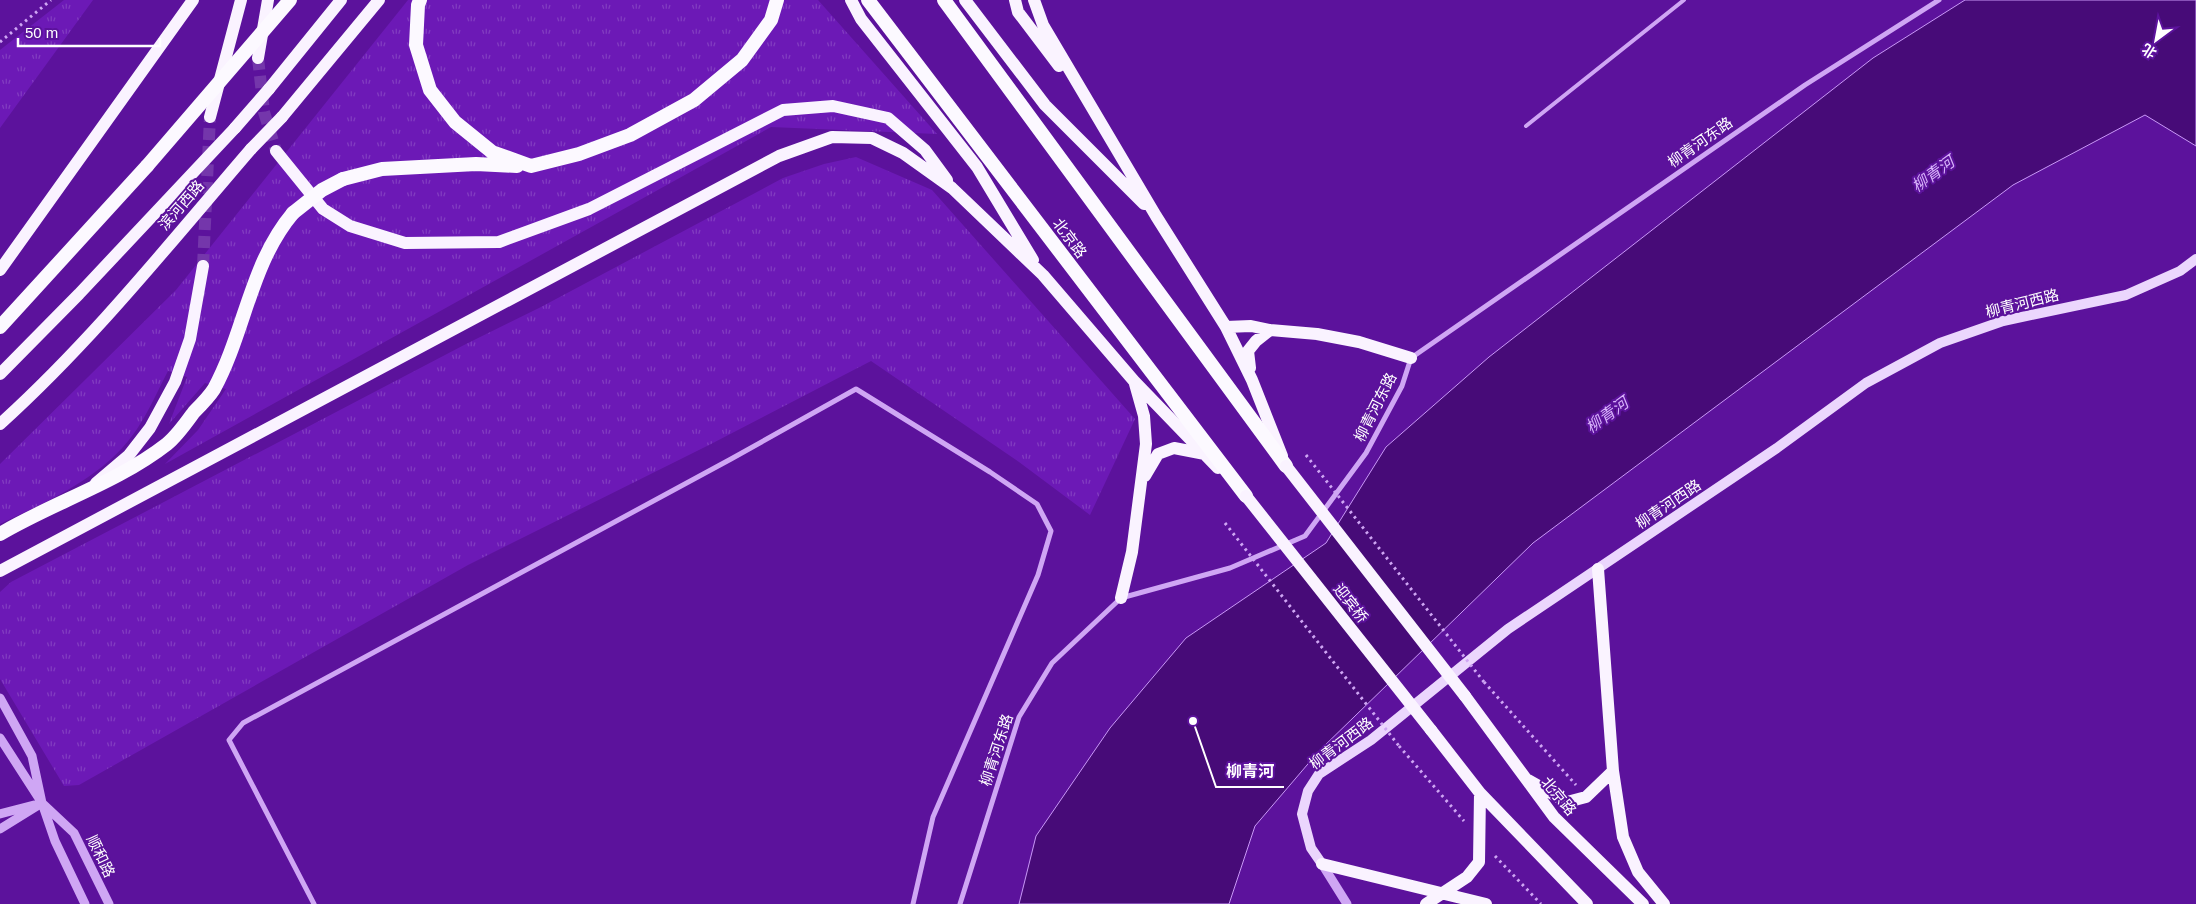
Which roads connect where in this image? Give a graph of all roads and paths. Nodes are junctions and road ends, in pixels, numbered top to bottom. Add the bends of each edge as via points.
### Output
1 (51, 0) edge
2 (193, 0) edge
3 (242, 0) edge
4 (268, 0) edge
5 (290, 0) edge
6 (341, 0) edge
7 (378, 0) edge
8 (420, 0) edge
9 (778, 0) edge
10 (851, 0) edge
11 (868, 0) edge
12 (944, 0) edge
13 (965, 0) edge
14 (1015, 0) edge
15 (1034, 0) edge
16 (1684, 0) edge
17 (1939, 0) edge
18 (0, 42) edge
19 (258, 58) tunnel mouth
20 (210, 117) tunnel mouth
21 (1101, 121) junction
22 (1526, 126) dead end
23 (276, 151) tunnel mouth
24 (530, 166) junction
25 (952, 188) junction
26 (1156, 216) junction
27 (2196, 259) edge
28 (203, 266) tunnel mouth
29 (0, 270) edge
30 (1042, 275) junction
31 (0, 327) edge
32 (1226, 327) junction
33 (1270, 330) junction
34 (1411, 358) junction
35 (0, 374) edge
36 (1252, 380) junction
37 (1134, 381) junction
38 (34, 393) junction
39 (0, 424) edge
40 (0, 434) edge
41 (1205, 454) junction
42 (1306, 455) dead end
43 (1286, 466) junction
44 (1142, 480) junction
45 (90, 488) junction
46 (1246, 496) junction
47 (1225, 523) dead end
48 (0, 534) edge
49 (1598, 569) junction
50 (0, 571) edge
51 (1121, 598) junction
52 (0, 698) edge
53 (0, 738) edge
54 (1399, 746) dead end
55 (1613, 771) junction
56 (1523, 777) junction
57 (1480, 793) junction
58 (1586, 797) junction
59 (42, 803) junction
60 (0, 814) edge
61 (0, 829) edge
62 (1322, 864) junction
63 (1443, 892) junction
64 (85, 904) edge
65 (108, 904) edge
66 (314, 904) edge
67 (913, 904) edge
68 (960, 904) edge
69 (1347, 904) edge
70 (1426, 904) edge
71 (1486, 904) edge
72 (1587, 904) edge
73 (1642, 904) edge
74 (1664, 904) edge

1 - 18 path
2 - 29 main road
3 - 20 main road
4 - 19 main road
5 - 31 highway, bridge via 147,166
6 - 35 main road, 滨河西路, bridge via 235,128
7 - 38 main road, 滨河西路, bridge via 282,117
8 - 24 highway via 416,45 430,90 456,122 492,152
9 - 24 highway via 772,20 742,60 694,100 630,134 579,154
10 - 30 main road via 976,167
11 - 46 highway, 北京路
12 - 43 highway
13 - 26 main road via 1045,105
14 - 21 main road via 1018,12
15 - 21 main road via 1042,25
16 - 22 lane
17 - 34 street, 柳青河东路 via 1805,85
21 - 26 main road
23 - 25 main road via 324,209 350,226 406,243 498,242 589,209 783,110 833,106 888,118 926,150
24 - 45 highway, bridge via 476,164 382,169 343,179 322,190 293,213 277,231 213,390 169,443 138,464
25 - 30 main road
25 - 50 main road via 904,153 872,138 832,136 779,156
26 - 32 main road
27 - 49 main road, 柳青河西路 via 2180,271 2126,295 2003,321 1940,343 1866,383 1777,448
28 - 45 main road via 190,339 176,382 150,428 129,456
30 - 37 main road, 迎宾桥
32 - 33 main road via 1252,326
32 - 36 main road
33 - 34 main road via 1359,342
33 - 36 main road via 1248,351
34 - 51 street, 柳青河东路 via 1402,386 1366,453 1305,536 1230,568
36 - 43 main road
37 - 41 main road, 迎宾桥
37 - 44 main road via 1144,416 1146,444
38 - 39 main road, 滨河西路
38 - 40 main road
41 - 44 main road via 1174,448 1158,454
41 - 46 main road, 迎宾桥
42 - 58 path, bridge via 1484,682
43 - 56 main road, 北京路, bridge via 1465,696
44 - 51 main road via 1132,552
45 - 48 highway
46 - 57 main road, 迎宾桥, bridge
47 - 54 path, bridge
49 - 55 main road
49 - 62 main road, 柳青河西路 via 1508,629 1371,740 1319,774 1308,791 1302,814 1311,848
51 - 68 street, 柳青河东路 via 1052,663 1018,716
52 - 59 street, 顺和路 via 32,756
53 - 59 street, 顺和路
55 - 58 main road
55 - 74 main road via 1623,837 1638,872
56 - 58 main road via 1567,802
56 - 73 main road, 北京路 via 1554,817
57 - 63 main road via 1479,862 1467,877
57 - 72 main road
59 - 60 street
59 - 61 street
59 - 64 street, 顺和路 via 55,841
59 - 65 street, 顺和路 via 74,833
62 - 63 main road
62 - 69 street, 柳青河西路
63 - 70 main road
63 - 71 main road
66 - 67 street via 229,740 243,723 856,389 1037,504 1051,531 1038,575 933,817

